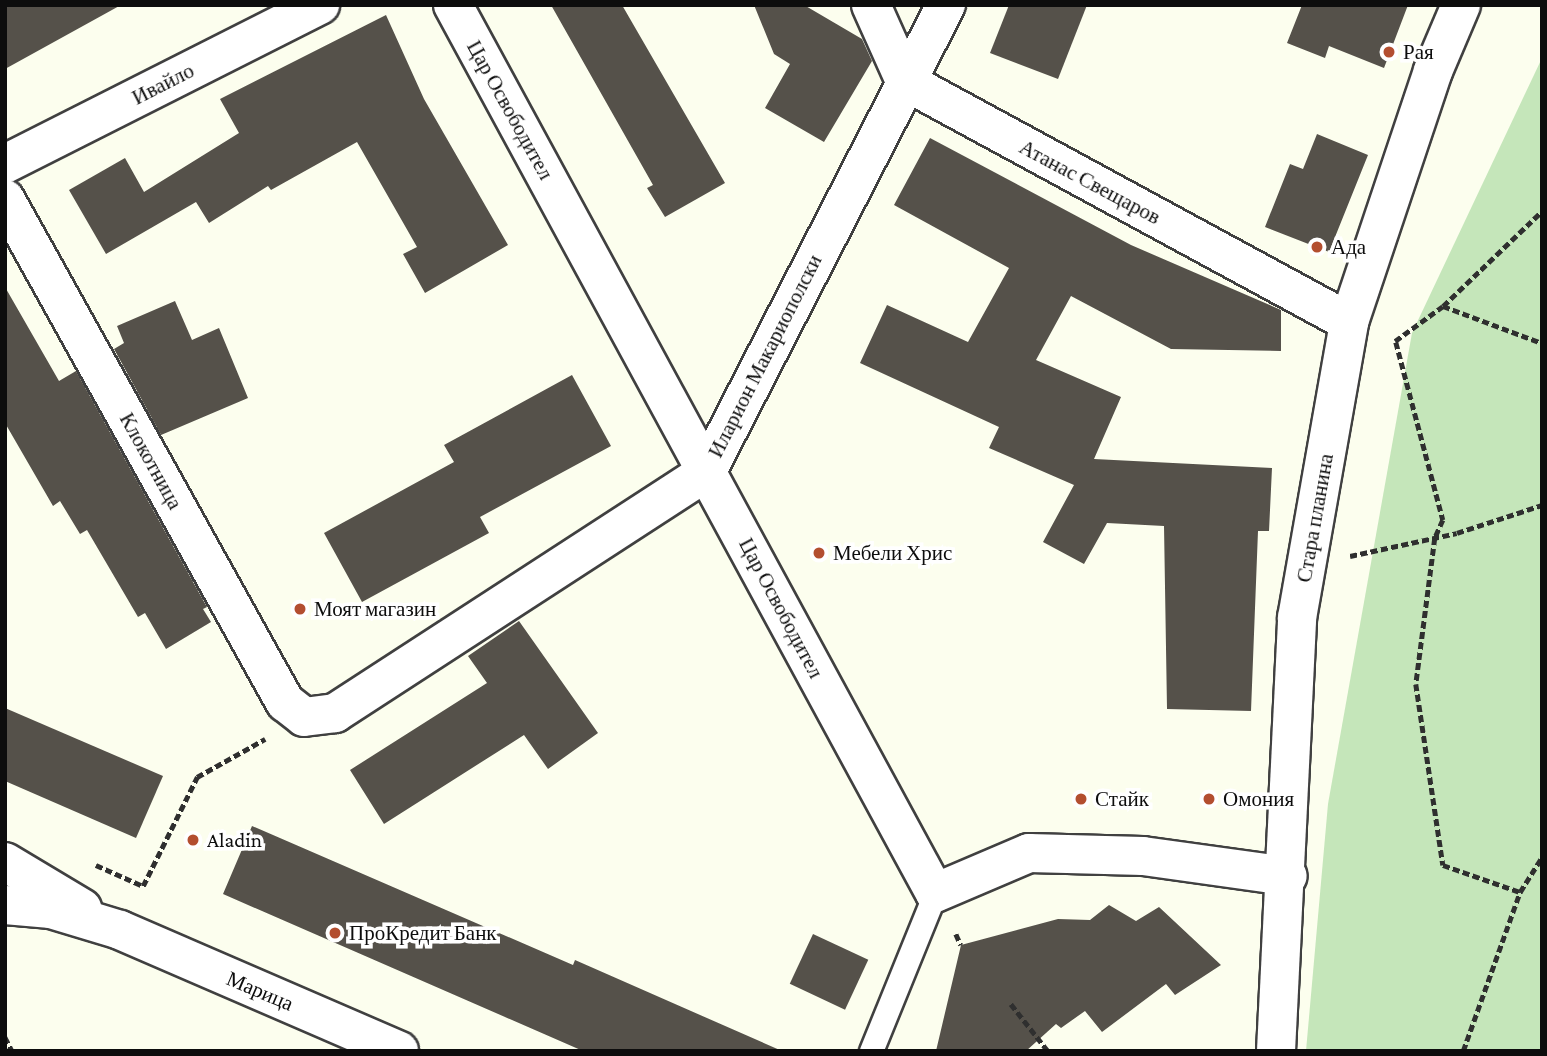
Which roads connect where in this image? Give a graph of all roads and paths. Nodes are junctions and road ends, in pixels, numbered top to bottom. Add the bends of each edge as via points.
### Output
1 (320, 5) edge
2 (453, 5) edge
3 (871, 5) edge
4 (946, 5) edge
5 (1461, 5) edge
6 (905, 81) junction
7 (5, 163) edge
8 (5, 199) edge
9 (1542, 211) edge
10 (1443, 306) junction
11 (1349, 322) junction
12 (1396, 342) junction
13 (1542, 343) edge
14 (707, 471) junction
15 (1542, 505) edge
16 (1435, 538) junction
17 (1307, 565) junction
18 (304, 717) junction
19 (1542, 857) edge
20 (5, 862) edge
21 (93, 864) dead end
22 (1288, 876) junction
23 (1520, 892) junction
24 (934, 893) junction
25 (5, 905) edge
26 (120, 930) junction
27 (1010, 1004) dead end
28 (5, 1037) edge
29 (12, 1051) edge
30 (399, 1051) edge
31 (871, 1051) edge
32 (1048, 1051) edge
33 (1276, 1051) edge
34 (1464, 1051) edge

1 - 7 street, Ивайло
2 - 14 street, Цар Освободител
3 - 6 street
4 - 6 street, Иларион Макариополски
5 - 11 street, Стара планина via 1433,71
6 - 11 street, Атанас Свещаров
6 - 14 street, Иларион Макариополски
8 - 18 street, Клокотница via 285,702
9 - 10 path
10 - 12 path
10 - 13 path
11 - 12 path
11 - 17 street, Стара планина
12 - 16 path via 1443,520
14 - 18 street, Иларион Макариополски via 335,713
14 - 24 street, Цар Освободител
15 - 16 path
16 - 17 path
16 - 23 path via 1416,684 1443,865
17 - 22 street, Стара планина via 1297,618
18 - 21 path via 197,777 143,886
19 - 23 path
20 - 26 street
22 - 24 street via 1143,856 1029,853
22 - 33 street, Стара планина
23 - 34 path
24 - 31 lane
25 - 26 street via 51,909
26 - 30 street, Марица
27 - 32 path
28 - 29 path

